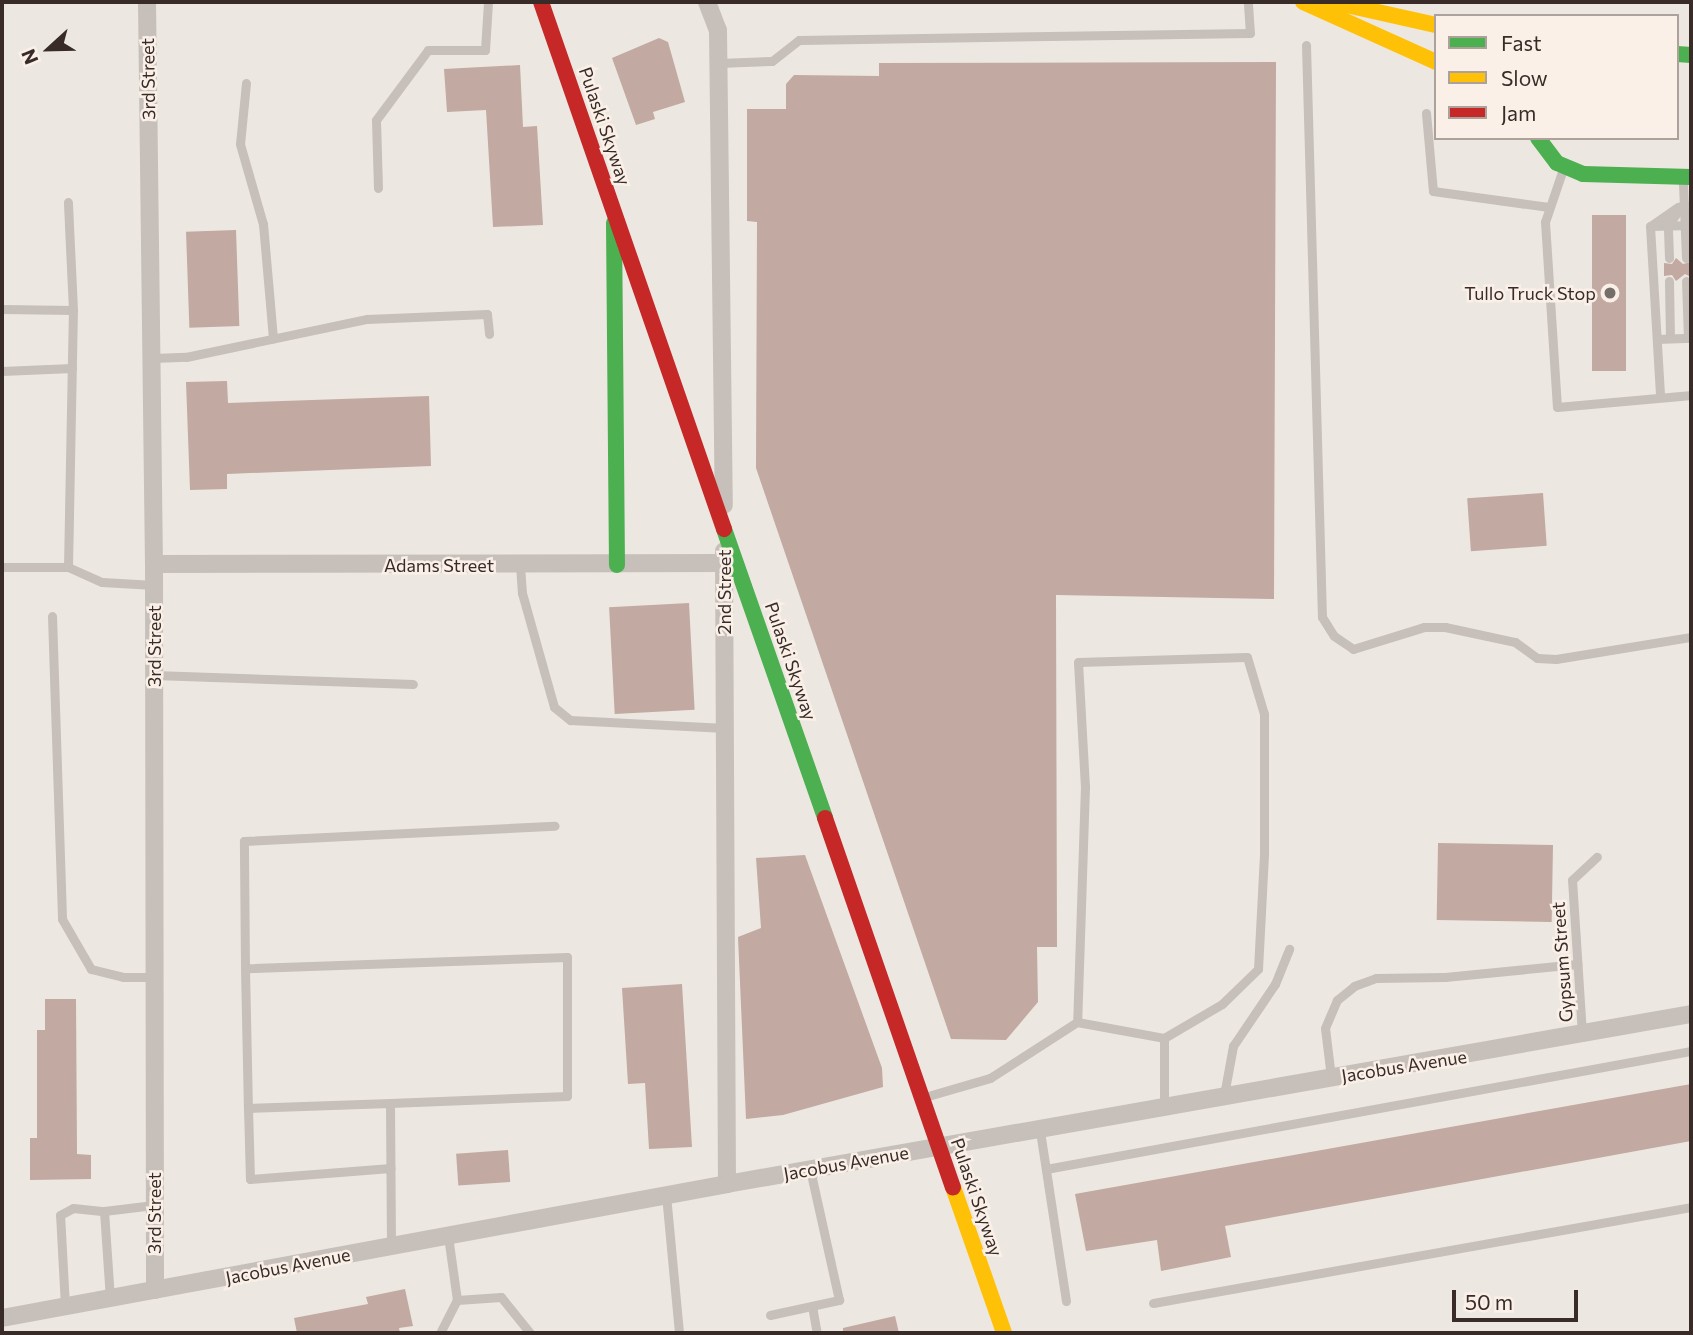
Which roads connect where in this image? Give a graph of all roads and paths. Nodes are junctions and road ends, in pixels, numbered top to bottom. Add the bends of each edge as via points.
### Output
1 (147, 2) edge
2 (488, 2) edge
3 (541, 2) edge
4 (552, 2) edge
5 (707, 2) edge
6 (1248, 2) edge
7 (1303, 2) edge
8 (1333, 2) edge
9 (1434, 25) edge
10 (1306, 45) dead end
11 (1434, 61) edge
12 (719, 63) junction
13 (246, 83) dead end
14 (1426, 113) dead end
15 (1522, 140) edge
16 (1540, 140) edge
17 (1557, 162) junction
18 (1687, 177) edge
19 (378, 188) dead end
20 (68, 202) dead end
21 (1688, 206) edge
22 (1549, 207) junction
23 (1668, 225) junction
24 (1688, 225) edge
25 (1650, 226) junction
26 (1668, 258) dead end
27 (1686, 258) dead end
28 (1669, 281) dead end
29 (1686, 281) dead end
30 (2, 309) edge
31 (73, 310) junction
32 (489, 334) dead end
33 (1670, 338) junction
34 (1689, 338) edge
35 (273, 339) junction
36 (1657, 339) junction
37 (152, 358) junction
38 (72, 368) junction
39 (2, 371) edge
40 (1691, 395) edge
41 (1660, 397) junction
42 (704, 410) dead end
43 (740, 516) dead end
44 (724, 563) junction
45 (154, 564) junction
46 (520, 565) junction
47 (617, 565) junction
48 (2, 567) edge
49 (68, 567) junction
50 (154, 585) junction
51 (52, 616) dead end
52 (1691, 637) edge
53 (154, 675) junction
54 (413, 684) dead end
55 (725, 728) junction
56 (555, 827) dead end
57 (1597, 857) dead end
58 (1289, 949) dead end
59 (1577, 964) junction
60 (245, 968) junction
61 (155, 977) junction
62 (1691, 1014) edge
63 (1077, 1022) junction
64 (1582, 1034) junction
65 (1164, 1038) junction
66 (1691, 1051) edge
67 (932, 1070) dead end
68 (1331, 1077) junction
69 (1224, 1095) junction
70 (919, 1099) dead end
71 (390, 1103) junction
72 (1164, 1106) junction
73 (248, 1108) junction
74 (1040, 1131) junction
75 (964, 1162) dead end
76 (391, 1168) junction
77 (810, 1169) junction
78 (1046, 1169) junction
79 (727, 1184) junction
80 (666, 1195) junction
81 (153, 1205) junction
82 (1691, 1207) edge
83 (104, 1211) junction
84 (448, 1236) junction
85 (391, 1246) junction
86 (155, 1290) junction
87 (110, 1299) junction
88 (457, 1300) junction
89 (1066, 1301) dead end
90 (1153, 1303) dead end
91 (65, 1306) junction
92 (812, 1306) junction
93 (770, 1315) dead end
94 (2, 1318) edge
95 (440, 1333) edge
96 (530, 1333) edge
97 (679, 1333) edge
98 (817, 1333) edge
99 (1004, 1333) edge

1 - 37 street, 3rd Street
2 - 19 lane via 485,50 428,51 376,120
3 - 99 main road, Pulaski Skyway, bridge
4 - 47 main road, bridge via 608,177 616,255
5 - 12 street, 2nd Street via 718,30
6 - 12 lane via 1250,33 799,40 772,61
7 - 11 main road
8 - 9 main road
10 - 52 lane via 1322,617 1334,636 1353,649 1424,627 1445,627 1515,642 1537,658
12 - 44 street, 2nd Street
13 - 35 lane via 240,144 263,224
14 - 22 lane via 1433,191
15 - 17 main road
16 - 17 main road
17 - 18 main road via 1595,177
17 - 22 lane
18 - 21 lane
20 - 31 lane
21 - 23 lane
21 - 24 lane
21 - 25 lane
22 - 41 lane via 1545,222 1557,407
23 - 24 lane
23 - 25 lane
23 - 26 lane
24 - 27 lane
25 - 36 lane
28 - 33 lane
29 - 34 lane
30 - 31 lane
31 - 38 lane
32 - 35 lane via 487,314 367,319
33 - 34 lane
33 - 36 lane
35 - 37 lane via 186,357
36 - 41 lane
37 - 45 street, 3rd Street
38 - 39 lane
38 - 49 lane
40 - 41 lane
42 - 43 main road
44 - 47 street, Adams Street
44 - 55 street, 2nd Street
45 - 46 street, Adams Street
45 - 50 street, 3rd Street
46 - 47 street, Adams Street
46 - 55 lane via 522,593 554,707 570,719
48 - 49 lane
49 - 50 lane via 102,582
50 - 53 street, 3rd Street
51 - 61 lane via 62,919 91,969 123,977
53 - 54 lane
53 - 61 street, 3rd Street
55 - 79 street, 2nd Street
56 - 60 lane via 244,841
57 - 59 lane, Gypsum Street via 1572,880
58 - 69 lane via 1275,984 1233,1046
59 - 64 lane, Gypsum Street
59 - 68 lane via 1445,977 1376,978 1354,986 1337,1000 1325,1028
60 - 71 lane via 567,957 567,1096
60 - 73 lane
61 - 81 street, 3rd Street
62 - 64 street, Jacobus Avenue
63 - 65 lane
63 - 65 lane via 1085,786 1078,662 1247,657 1264,714 1258,969 1222,1004
63 - 70 lane via 990,1078
64 - 68 street, Jacobus Avenue
65 - 72 lane
66 - 78 lane
67 - 75 main road, Pulaski Skyway
68 - 69 street, Jacobus Avenue
69 - 72 street, Jacobus Avenue
71 - 73 lane
71 - 76 lane
72 - 74 street, Jacobus Avenue
73 - 76 lane via 250,1179
74 - 77 street, Jacobus Avenue
74 - 78 lane
76 - 85 lane
77 - 79 street, Jacobus Avenue
77 - 92 lane via 839,1300
78 - 89 lane
79 - 80 street, Jacobus Avenue
80 - 84 street, Jacobus Avenue
80 - 97 lane
81 - 83 lane
81 - 86 street, 3rd Street
82 - 90 lane
83 - 87 lane
83 - 91 lane via 73,1208 60,1215
84 - 85 street, Jacobus Avenue
84 - 88 lane
85 - 86 street, Jacobus Avenue
86 - 87 street, Jacobus Avenue
87 - 91 street, Jacobus Avenue
88 - 95 lane
88 - 96 lane via 501,1297
91 - 94 street, Jacobus Avenue
92 - 93 lane
92 - 98 lane

